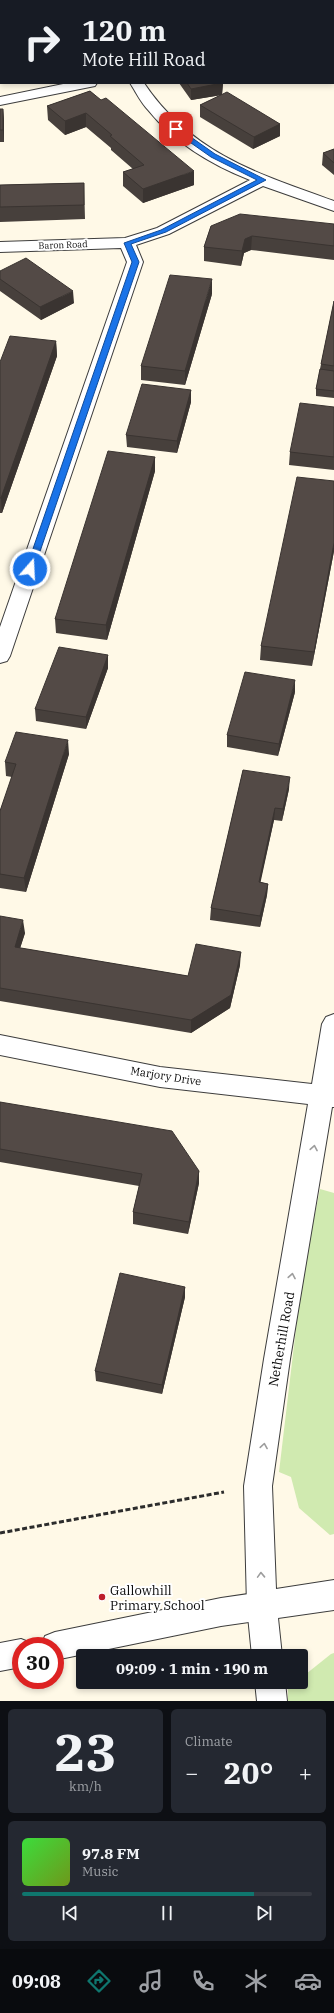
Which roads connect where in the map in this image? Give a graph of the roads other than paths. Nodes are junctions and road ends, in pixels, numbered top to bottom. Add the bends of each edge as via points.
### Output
1 (85, 84) edge
2 (138, 84) edge
3 (0, 101) edge
4 (262, 180) junction
5 (334, 206) edge
6 (127, 243) junction
7 (0, 247) edge
8 (0, 656) edge
9 (334, 1024) edge
10 (0, 1045) edge
11 (329, 1096) edge
12 (334, 1596) edge
13 (262, 1606) junction
14 (64, 1644) edge
15 (266, 1649) edge
16 (12, 1655) edge
17 (0, 1657) edge
18 (271, 1689) edge
19 (272, 1701) edge

1 - 3 street
2 - 4 street via 145,98 165,120 188,139 213,156
4 - 5 street
4 - 6 street, Baron Road via 163,231
6 - 7 street, Baron Road
6 - 8 street via 136,262
9 - 11 street, Netherhill Road
10 - 11 street, Marjory Drive via 160,1077
13 -> 11 street, Netherhill Road via 258,1486 277,1359
12 - 13 street
13 - 14 lane
13 - 15 street, Netherhill Road
16 - 17 lane
18 - 19 street

